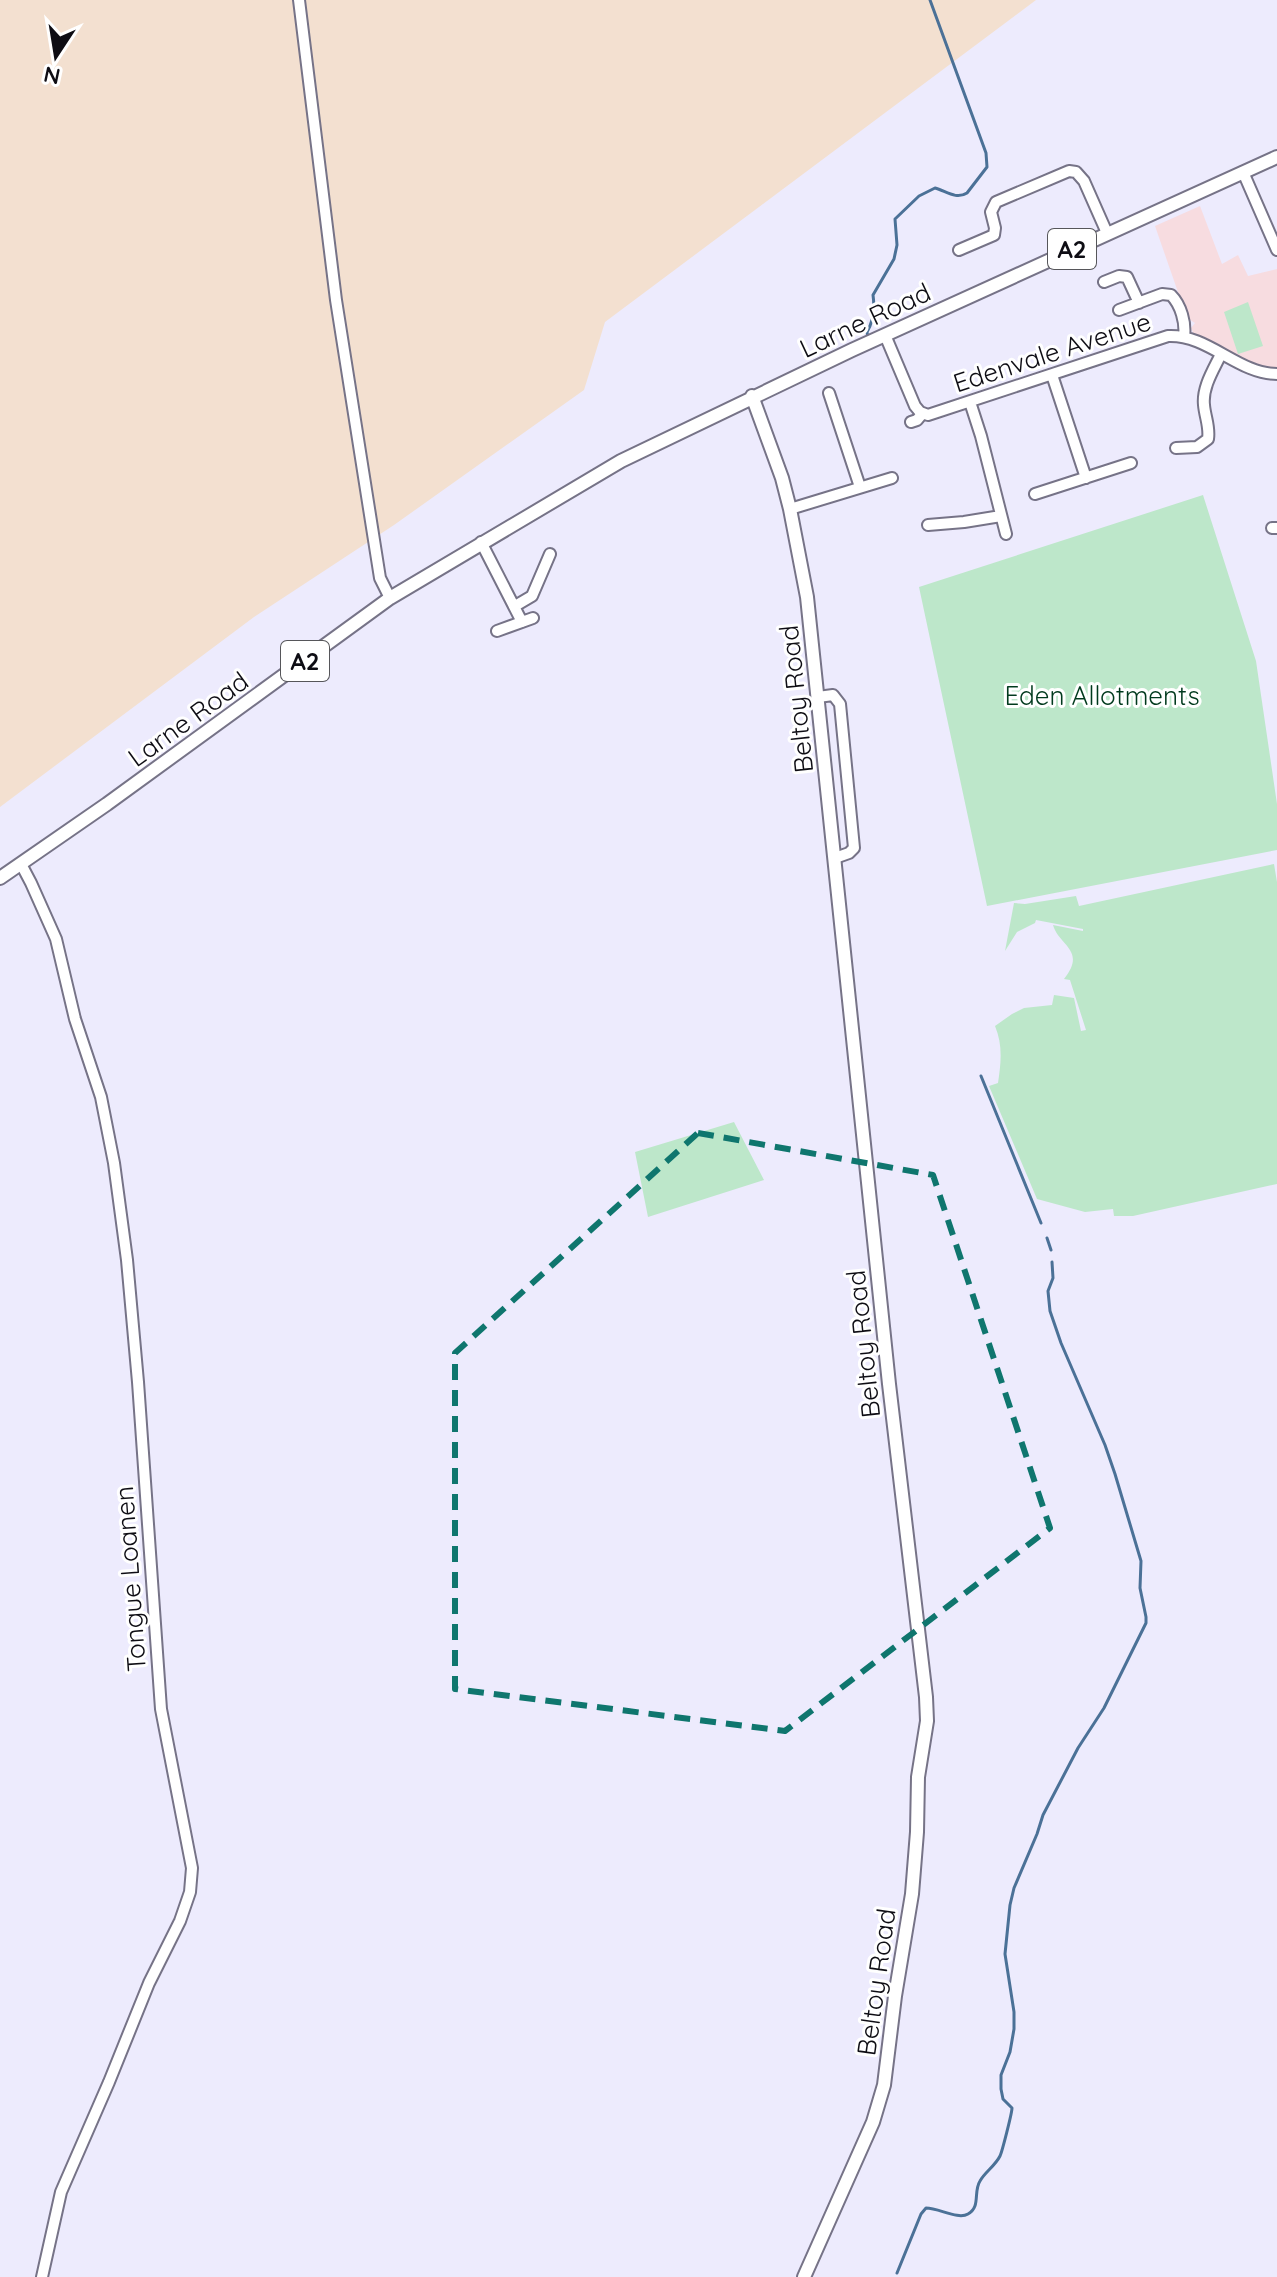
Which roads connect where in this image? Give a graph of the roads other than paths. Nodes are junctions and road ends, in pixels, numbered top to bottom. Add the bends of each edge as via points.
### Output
1 (299, 0) edge
2 (1277, 157) edge
3 (1243, 172) junction
4 (1107, 233) junction
5 (959, 250) dead end
6 (1277, 250) edge
7 (1104, 282) dead end
8 (1139, 303) junction
9 (1119, 310) dead end
10 (885, 335) junction
11 (1184, 337) junction
12 (1221, 354) junction
13 (1277, 374) edge
14 (1052, 375) junction
15 (829, 393) dead end
16 (752, 396) junction
17 (970, 402) junction
18 (922, 414) junction
19 (911, 422) dead end
20 (1176, 448) dead end
21 (1131, 463) dead end
22 (892, 478) dead end
23 (1086, 478) junction
24 (860, 487) junction
25 (1035, 494) dead end
26 (790, 509) junction
27 (1001, 516) junction
28 (928, 525) dead end
29 (1006, 534) dead end
30 (481, 542) junction
31 (550, 554) dead end
32 (390, 598) junction
33 (515, 606) junction
34 (497, 631) dead end
35 (818, 697) junction
36 (835, 858) junction
37 (21, 864) junction
38 (0, 878) edge
39 (42, 2277) edge
40 (804, 2277) edge

1 - 32 street via 336,300 380,578
2 - 3 main road, Larne Road / A2
3 - 4 main road, Larne Road / A2
3 - 6 street
4 - 5 street via 1084,181 1069,171 996,202 991,212 994,235
4 - 10 main road, Larne Road / A2
7 - 8 street via 1127,277
8 - 9 street
8 - 11 street via 1162,294 1174,297
10 - 16 main road, Larne Road / A2
10 - 18 street
11 - 12 street, Edenvale Avenue
11 - 14 street, Edenvale Avenue via 1162,338
12 - 13 street, Edenvale Avenue via 1256,371
12 - 20 street via 1203,399 1208,439 1200,446
14 - 17 street, Edenvale Avenue
14 - 23 street
15 - 24 street
16 - 26 main road, Beltoy Road
16 - 30 main road, Larne Road / A2 via 621,461
17 - 18 street, Edenvale Avenue
17 - 27 street
18 - 19 street
21 - 23 street
22 - 24 street
23 - 25 street
24 - 26 street
26 - 35 main road, Beltoy Road
27 - 28 street
27 - 29 street
30 - 32 main road, Larne Road / A2
30 - 33 street
31 - 33 street via 532,596
32 - 37 main road, Larne Road / A2
33 - 34 street via 528,620
35 - 36 main road, Beltoy Road
35 - 36 street via 833,695 840,704 854,848
36 - 40 main road, Beltoy Road via 927,1721 918,1777 912,1894 884,2085 873,2122
37 - 38 main road, Larne Road / A2
37 - 39 street, Tongue Loanen via 56,939 114,1163 138,1382 161,1709 192,1868 180,1921 61,2192

